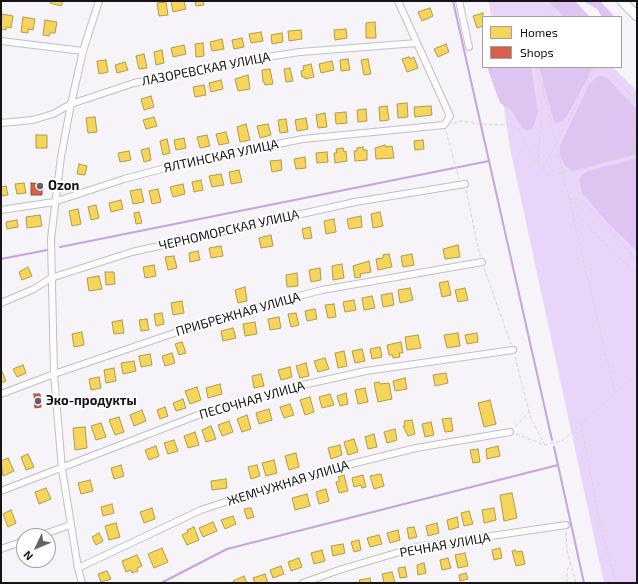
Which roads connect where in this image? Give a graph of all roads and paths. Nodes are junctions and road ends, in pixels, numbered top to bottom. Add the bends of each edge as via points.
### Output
1 (99, 1) edge
2 (398, 1) edge
3 (459, 1) edge
4 (539, 1) edge
5 (622, 1) edge
6 (554, 16) edge
7 (637, 16) edge
8 (1, 41) edge
9 (417, 43) junction
10 (469, 47) dead end
11 (83, 51) junction
12 (536, 68) edge
13 (544, 68) edge
14 (595, 68) edge
15 (605, 68) edge
16 (543, 89) junction
17 (628, 91) junction
18 (637, 101) edge
19 (71, 104) junction
20 (1, 123) edge
21 (444, 125) junction
22 (555, 146) junction
23 (637, 154) edge
24 (634, 155) junction
25 (538, 166) junction
26 (543, 170) junction
27 (637, 172) edge
28 (562, 173) junction
29 (463, 184) junction
30 (569, 200) junction
31 (54, 202) junction
32 (1, 210) edge
33 (571, 210) junction
34 (637, 260) edge
35 (482, 262) junction
36 (637, 275) edge
37 (51, 278) junction
38 (1, 303) edge
39 (513, 350) junction
40 (54, 374) junction
41 (637, 374) edge
42 (1, 394) edge
43 (615, 394) junction
44 (530, 412) junction
45 (581, 422) junction
46 (510, 432) junction
47 (545, 445) junction
48 (62, 469) junction
49 (1, 491) edge
50 (70, 525) junction
51 (566, 526) joint
52 (56, 530) edge
53 (16, 544) edge
54 (1, 549) edge
55 (571, 562) junction
56 (78, 568) junction
57 (82, 583) edge
58 (303, 583) edge
59 (567, 583) edge
60 (576, 583) edge
61 (616, 583) edge

1 - 11 street
2 - 9 street
3 - 10 street
4 - 6 path
5 - 7 main road
8 - 11 street
9 - 19 street, ЛАЗОРЕВСКАЯ УЛИЦА via 300,52 241,61 134,83
9 - 21 street via 450,116
11 - 19 street
12 - 16 path
13 - 16 path
14 - 22 path
15 - 17 path
16 - 22 path
16 - 25 path
17 - 18 path
17 - 24 path
19 - 20 street, ЛАЗОРЕВСКАЯ УЛИЦА via 53,114 33,120
19 - 31 street
21 - 25 path via 461,121 518,128
21 - 29 path
21 - 31 street, ЯЛТИНСКАЯ УЛИЦА via 303,139 195,160 124,179
22 - 26 path
22 - 28 path
23 - 24 path
24 - 27 path
24 - 28 path
25 - 26 path
26 - 28 path via 551,176
28 - 30 path
29 - 35 path
29 - 37 street, ЧЕРНОМОРСКАЯ УЛИЦА via 355,202 132,252
30 - 33 path
30 - 34 path via 578,198 586,203
31 - 32 street, ЯЛТИНСКАЯ УЛИЦА
31 - 37 street
33 - 36 path
33 - 43 path
35 - 39 path
35 - 40 street, ПРИБРЕЖНАЯ УЛИЦА via 315,292 234,313
37 - 38 street, ЧЕРНОМОРСКАЯ УЛИЦА via 34,289
37 - 40 street
39 - 44 path
39 - 48 street, ПЕСОЧНАЯ УЛИЦА via 366,371 289,388 206,412
40 - 42 street, ПРИБРЕЖНАЯ УЛИЦА
40 - 48 street
41 - 43 path
43 - 45 path
44 - 46 path
44 - 47 path
45 - 47 path via 562,441
45 - 61 path via 601,530
46 - 47 path
46 - 56 street, ЖЕМЧУЖНАЯ УЛИЦА via 416,448 306,475 201,510
48 - 49 street, ПЕСОЧНАЯ УЛИЦА
48 - 50 street
50 - 52 street
50 - 56 street
51 - 55 path via 567,550
51 - 58 street, РЕЧНАЯ УЛИЦА via 416,547
53 - 54 street
55 - 59 path via 567,571
55 - 60 path
56 - 57 street

